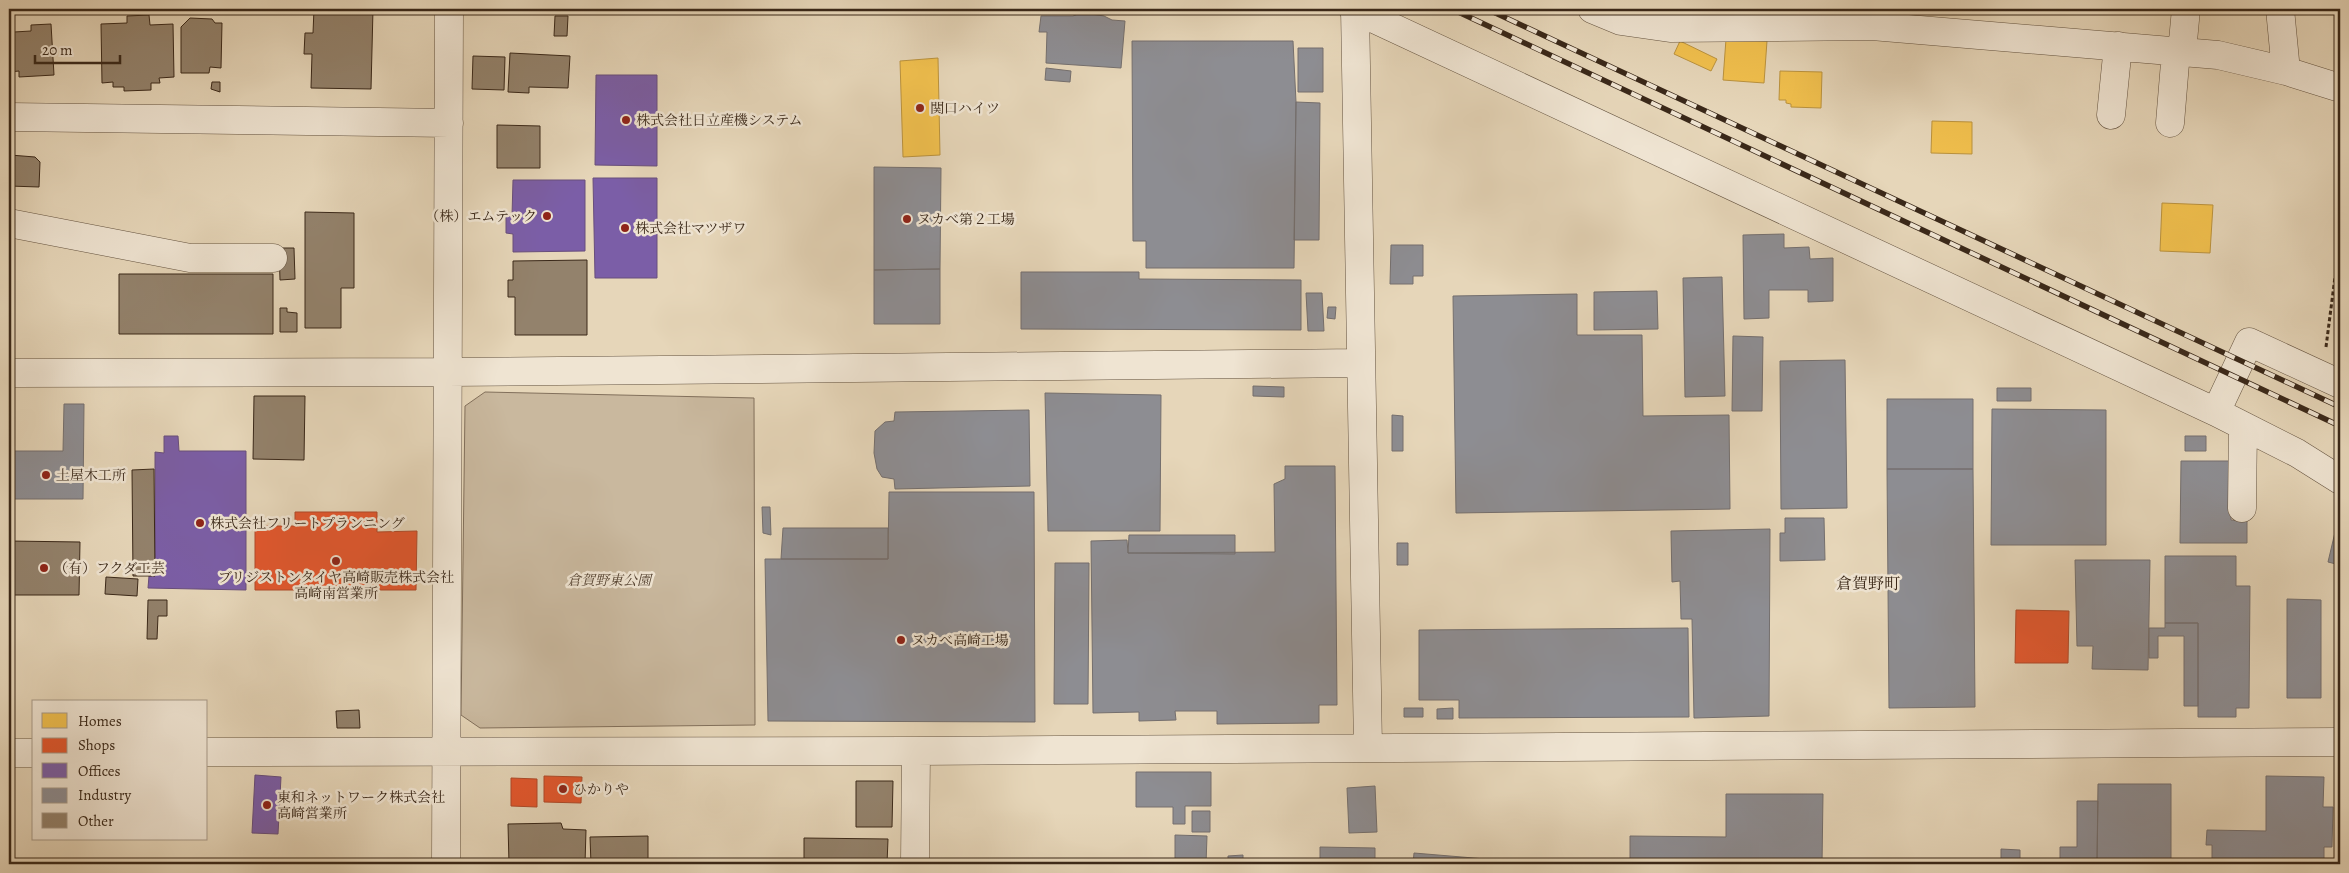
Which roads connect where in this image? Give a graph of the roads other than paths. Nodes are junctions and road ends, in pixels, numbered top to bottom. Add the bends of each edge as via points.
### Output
1 (449, 9) edge
2 (1354, 9) edge
3 (1592, 9) edge
4 (2186, 9) edge
5 (2280, 9) edge
6 (1950, 20) edge
7 (2118, 46) junction
8 (2179, 51) junction
9 (2286, 71) junction
10 (2340, 88) edge
11 (2111, 115) dead end
12 (9, 117) edge
13 (449, 123) junction
14 (2170, 123) dead end
15 (9, 223) edge
16 (273, 258) dead end
17 (1360, 363) junction
18 (448, 372) junction
19 (9, 373) edge
20 (2329, 379) edge
21 (2216, 412) junction
22 (2243, 426) junction
23 (2340, 480) edge
24 (2242, 508) dead end
25 (2340, 742) edge
26 (1368, 748) junction
27 (448, 751) junction
28 (916, 751) junction
29 (208, 752) edge
30 (9, 753) edge
31 (32, 753) edge
32 (446, 864) edge
33 (915, 864) edge

1 - 13 street
2 - 17 street
2 - 21 street
3 - 6 street via 1621,21 1670,28 1872,26
4 - 8 street
5 - 9 street
6 - 7 street
7 - 8 street
7 - 11 street
8 - 9 street via 2218,55
8 - 14 street
9 - 10 street
12 - 13 street
13 - 18 street
15 - 16 street via 190,258
17 - 18 street
17 - 26 street
18 - 19 street
18 - 27 street
20 - 21 street via 2249,342
21 - 22 street
22 - 23 street via 2298,453
22 - 24 street
25 - 26 street
26 - 28 street
27 - 28 street
27 - 29 street
27 - 32 street
28 - 33 street
30 - 31 street

